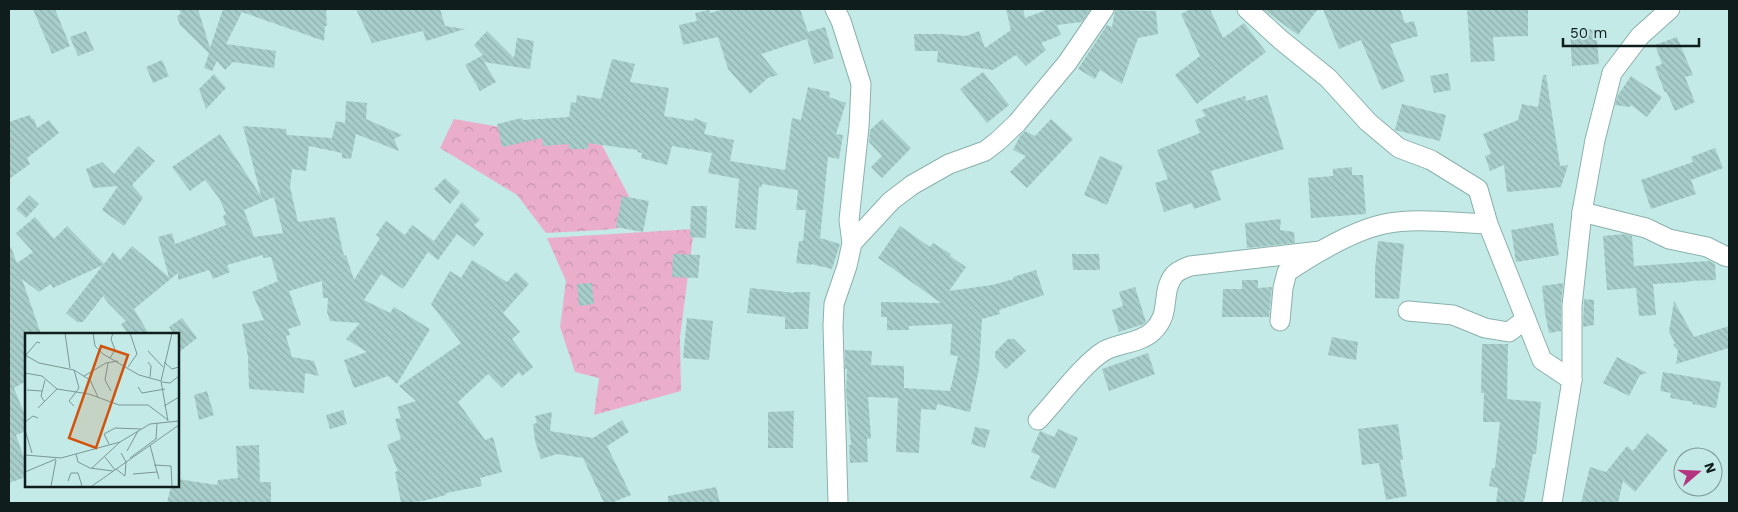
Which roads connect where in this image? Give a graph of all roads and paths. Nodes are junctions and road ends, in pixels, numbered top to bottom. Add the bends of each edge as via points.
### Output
1 (835, 9) edge
2 (1104, 9) edge
3 (1247, 9) edge
4 (1670, 9) edge
5 (1582, 212) junction
6 (1488, 224) junction
7 (852, 243) junction
8 (1320, 251) junction
9 (1729, 257) edge
10 (1408, 312) dead end
11 (1526, 318) junction
12 (1280, 321) dead end
13 (1572, 380) junction
14 (1038, 420) dead end
15 (838, 503) edge
16 (1552, 503) edge

1 - 7 street via 861,84 849,220
2 - 7 street via 1067,63 998,141 986,151 949,164 912,185 891,201
3 - 6 street via 1328,78 1368,122 1399,148 1431,160 1478,188
4 - 5 street via 1640,36 1612,73
5 - 9 street via 1646,228 1669,239 1707,247
5 - 13 street via 1572,306
6 - 8 street via 1403,221 1383,224
6 - 11 street
7 - 15 street via 848,266 834,304 832,326
8 - 12 street via 1287,272
8 - 14 street via 1190,266 1175,274 1167,289 1162,322 1152,332 1105,351 1088,364
10 - 11 street via 1453,315 1485,328 1509,332
11 - 13 street via 1542,360
13 - 16 street

